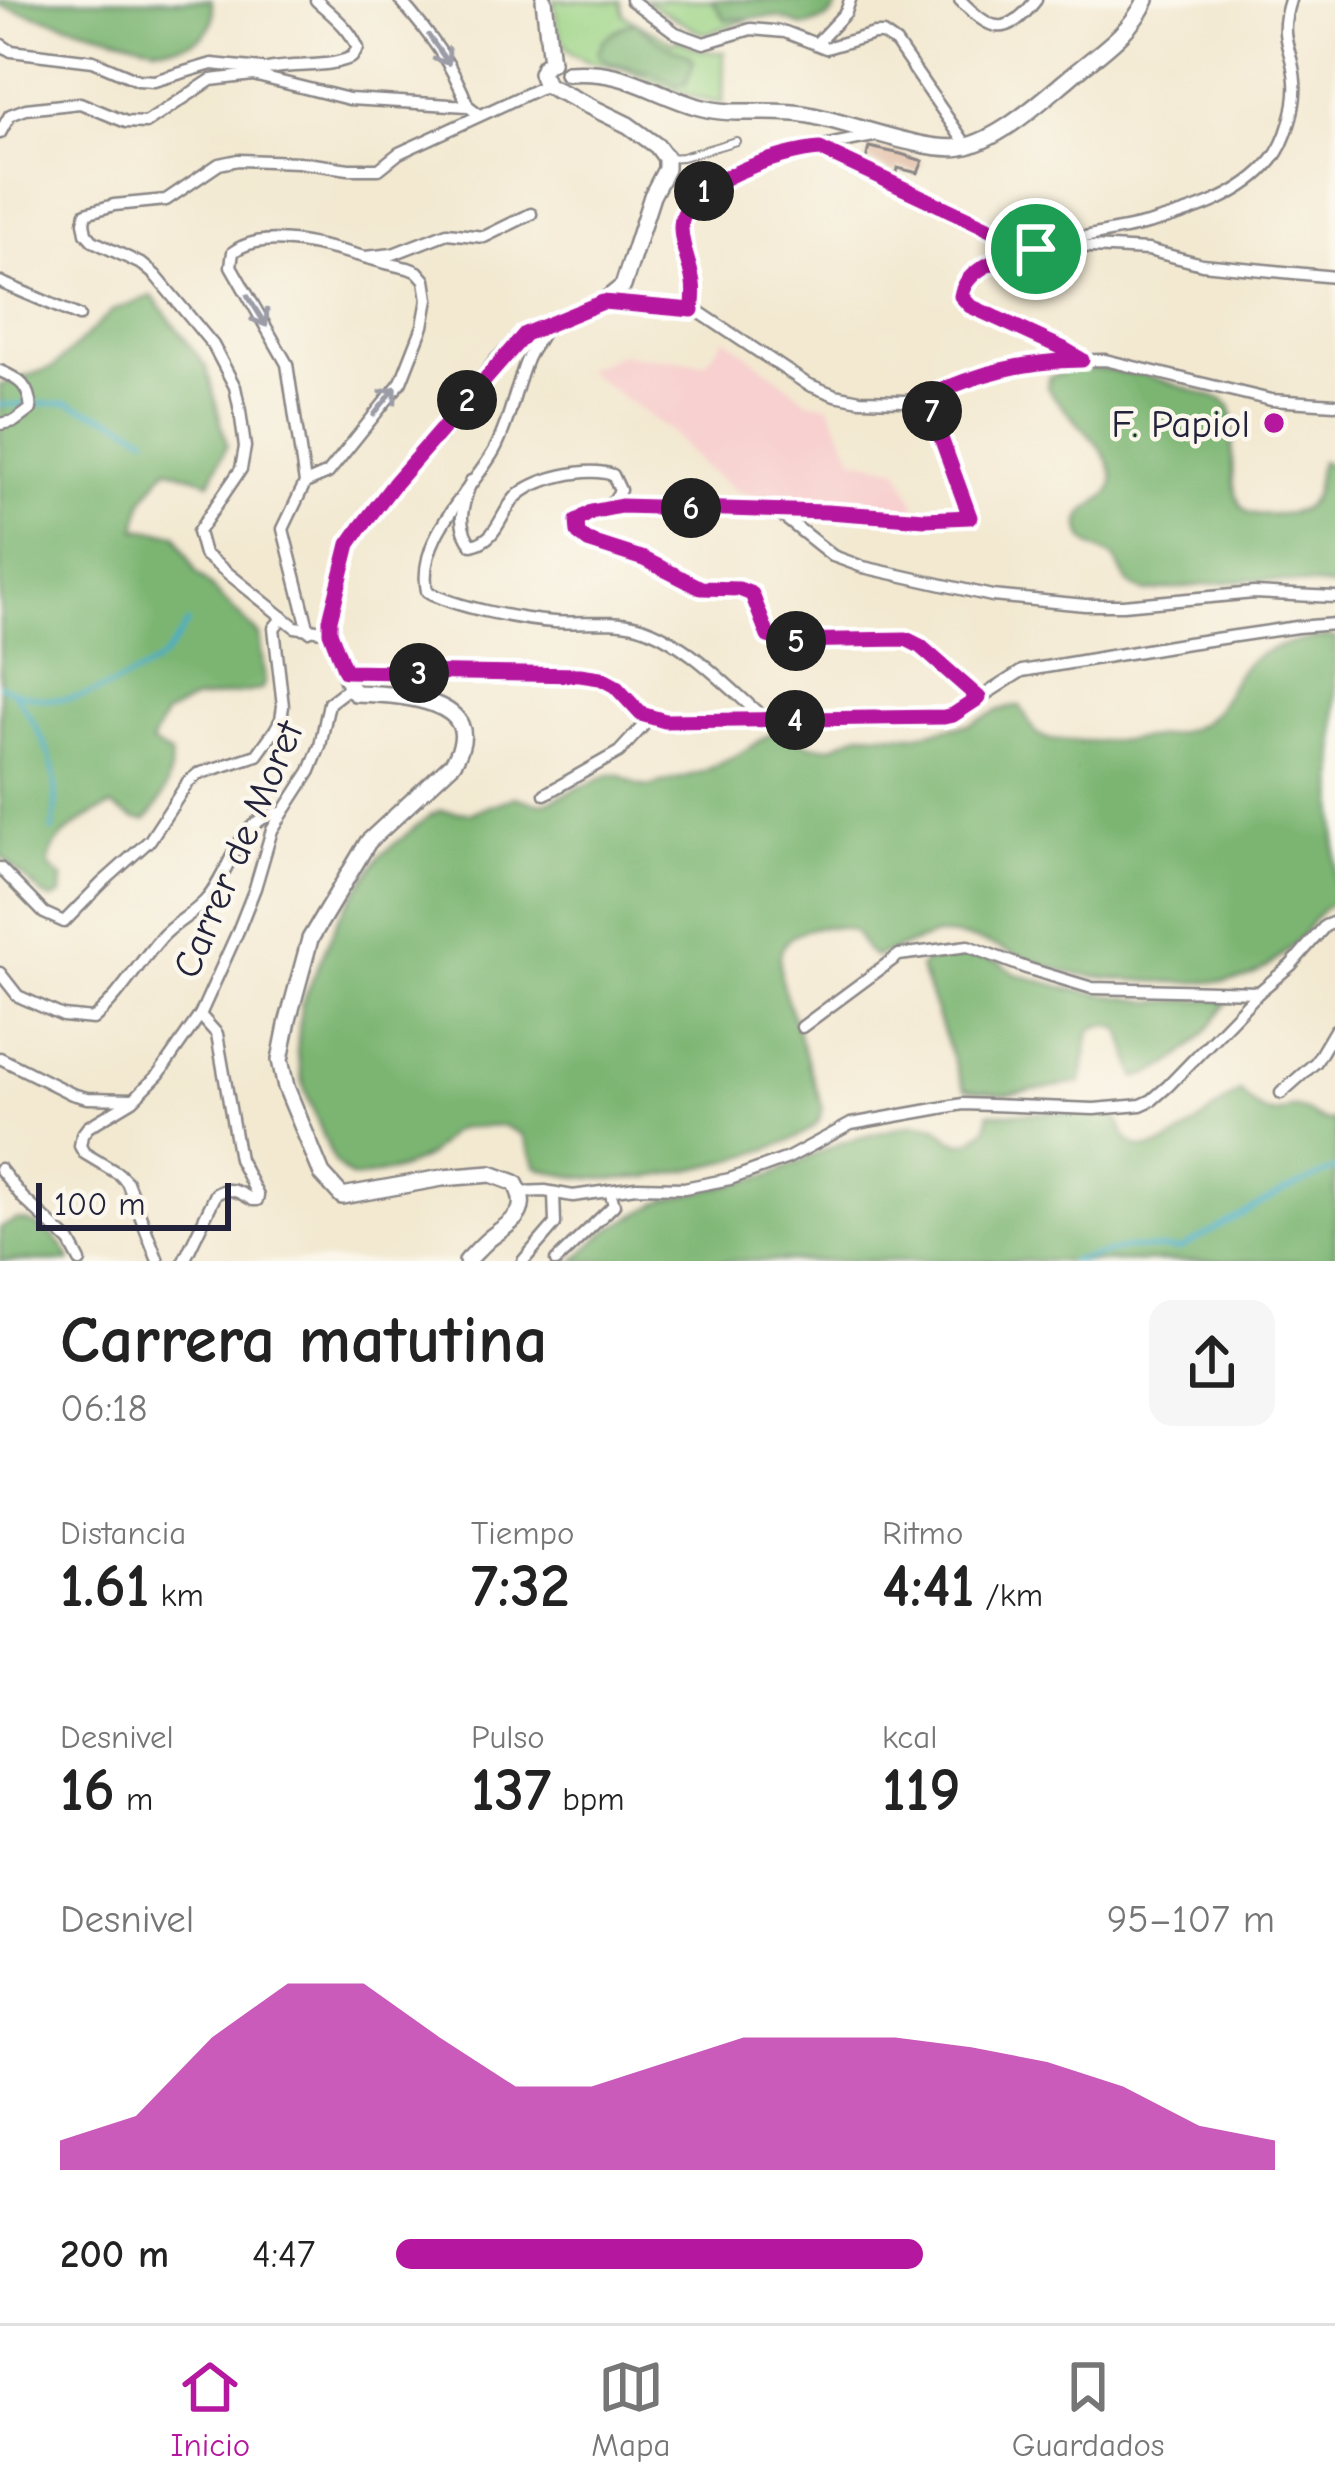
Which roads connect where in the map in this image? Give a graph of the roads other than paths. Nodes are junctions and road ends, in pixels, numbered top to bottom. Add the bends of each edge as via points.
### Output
1 (316, 0) edge
2 (400, 0) edge
3 (544, 0) edge
4 (632, 0) edge
5 (850, 0) edge
6 (961, 0) edge
7 (1036, 0) edge
8 (1146, 0) edge
9 (1291, 0) edge
10 (0, 44) edge
11 (816, 44) junction
12 (550, 62) junction
13 (258, 72) junction
14 (567, 73) junction
15 (550, 87) junction
16 (468, 106) junction
17 (480, 115) junction
18 (0, 134) edge
19 (884, 134) junction
20 (736, 141) dead end
21 (967, 146) junction
22 (807, 150) junction
23 (666, 158) junction
24 (531, 214) dead end
25 (1052, 245) junction
26 (362, 257) junction
27 (1335, 277) edge
28 (0, 282) edge
29 (603, 302) junction
30 (692, 310) junction
31 (80, 316) dead end
32 (548, 324) junction
33 (1082, 360) junction
34 (0, 371) edge
35 (926, 397) junction
36 (1335, 404) edge
37 (0, 424) edge
38 (471, 481) junction
39 (305, 483) junction
40 (608, 509) junction
41 (775, 510) junction
42 (1335, 598) edge
43 (283, 617) junction
44 (1335, 624) edge
45 (309, 631) junction
46 (330, 632) junction
47 (348, 679) junction
48 (979, 698) junction
49 (641, 714) junction
50 (768, 721) junction
51 (545, 794) dead end
52 (281, 813) junction
53 (0, 868) edge
54 (1335, 922) edge
55 (0, 973) edge
56 (1259, 992) junction
57 (200, 1015) junction
58 (802, 1027) dead end
59 (1335, 1030) edge
60 (0, 1058) edge
61 (1281, 1093) dead end
62 (134, 1100) junction
63 (0, 1168) edge
64 (610, 1191) junction
65 (520, 1192) junction
66 (554, 1193) junction
67 (80, 1261) edge
68 (158, 1261) edge
69 (184, 1261) edge
70 (466, 1261) edge
71 (524, 1261) edge
72 (556, 1261) edge

1 - 13 street via 358,48 346,61
2 -> 16 street via 454,71
3 - 12 street
4 - 11 street via 704,43 752,28
5 - 11 street
6 - 7 street via 987,26 1006,27
8 - 21 street via 1127,29 1039,103
9 - 25 street via 1283,34 1295,91 1274,157 1245,185 1206,205
10 - 13 street via 93,61 138,80 212,64
11 - 21 street via 883,34
12 - 14 street
12 - 15 street via 541,74
13 - 16 street via 349,99
13 - 18 street via 211,80 146,123 80,103 26,109 10,116
14 - 15 street via 564,84
14 - 19 street via 626,78 702,108 791,112
15 - 17 street
15 - 23 street via 628,125
16 - 17 street
17 - 43 street via 380,169 238,160 166,200 86,213 93,241 155,275 227,370 245,457 199,541 204,554
19 - 21 street
19 - 22 street
20 - 23 lane
22 - 25 street via 820,149 1009,238
22 - 30 street via 694,199 681,227 695,283
23 - 29 street via 623,286
24 - 26 street via 484,237 447,232
25 - 27 street
25 - 33 street via 980,270 961,296
39 -> 26 street via 328,473 401,382 428,311 418,272
26 -> 39 street via 273,240 244,244 230,258 287,364
28 - 31 street
29 - 30 street
29 - 32 street
30 - 35 street via 835,395 890,403
32 - 38 street via 494,450
32 - 46 street via 498,362 361,527 349,544
33 - 35 street via 979,374
33 - 36 street via 1271,400
34 - 37 street via 30,394 31,409
35 - 41 lane via 970,517
38 - 40 street via 460,516 472,545 486,542 525,490 568,474 613,475 620,490
38 - 50 street via 430,555 427,590 549,622 642,627 680,646
39 - 45 street via 284,529
40 - 41 street
40 - 48 street via 577,521 578,533 701,588 752,594 768,636 906,639
41 - 42 street via 833,556 992,596 1085,605 1254,593
43 - 45 street
43 - 53 street via 274,628 281,719 256,755 188,782 151,840 64,922 44,913
44 - 48 street via 1022,670
45 - 46 street
46 - 47 street
47 - 49 street via 580,675 626,694
47 - 52 street, Carrer de Moret via 329,703 310,771
47 - 65 street via 356,693 436,704 465,735 453,764 368,842 310,939 280,1060 286,1087 322,1174 342,1196 490,1174
48 - 50 street via 944,717
49 - 50 street
49 - 51 street via 644,725 619,752
52 - 55 street via 249,829 206,901 163,935 93,1019 18,996
52 - 57 street, Carrer de Moret
54 - 56 street
56 - 58 street via 1092,988 968,946 899,955
56 - 64 street via 1141,1105 963,1104 851,1124 730,1179
57 - 62 street
57 - 69 street, Carrer de Moret via 217,1034 239,1159 258,1196 216,1194
59 - 61 street via 1316,1062
60 - 62 street via 72,1094
62 - 68 street via 88,1127 80,1146 127,1182
63 - 67 street
64 - 66 street
64 - 72 street via 614,1205
65 - 66 street
65 - 70 street via 520,1213
66 - 71 street via 555,1224

